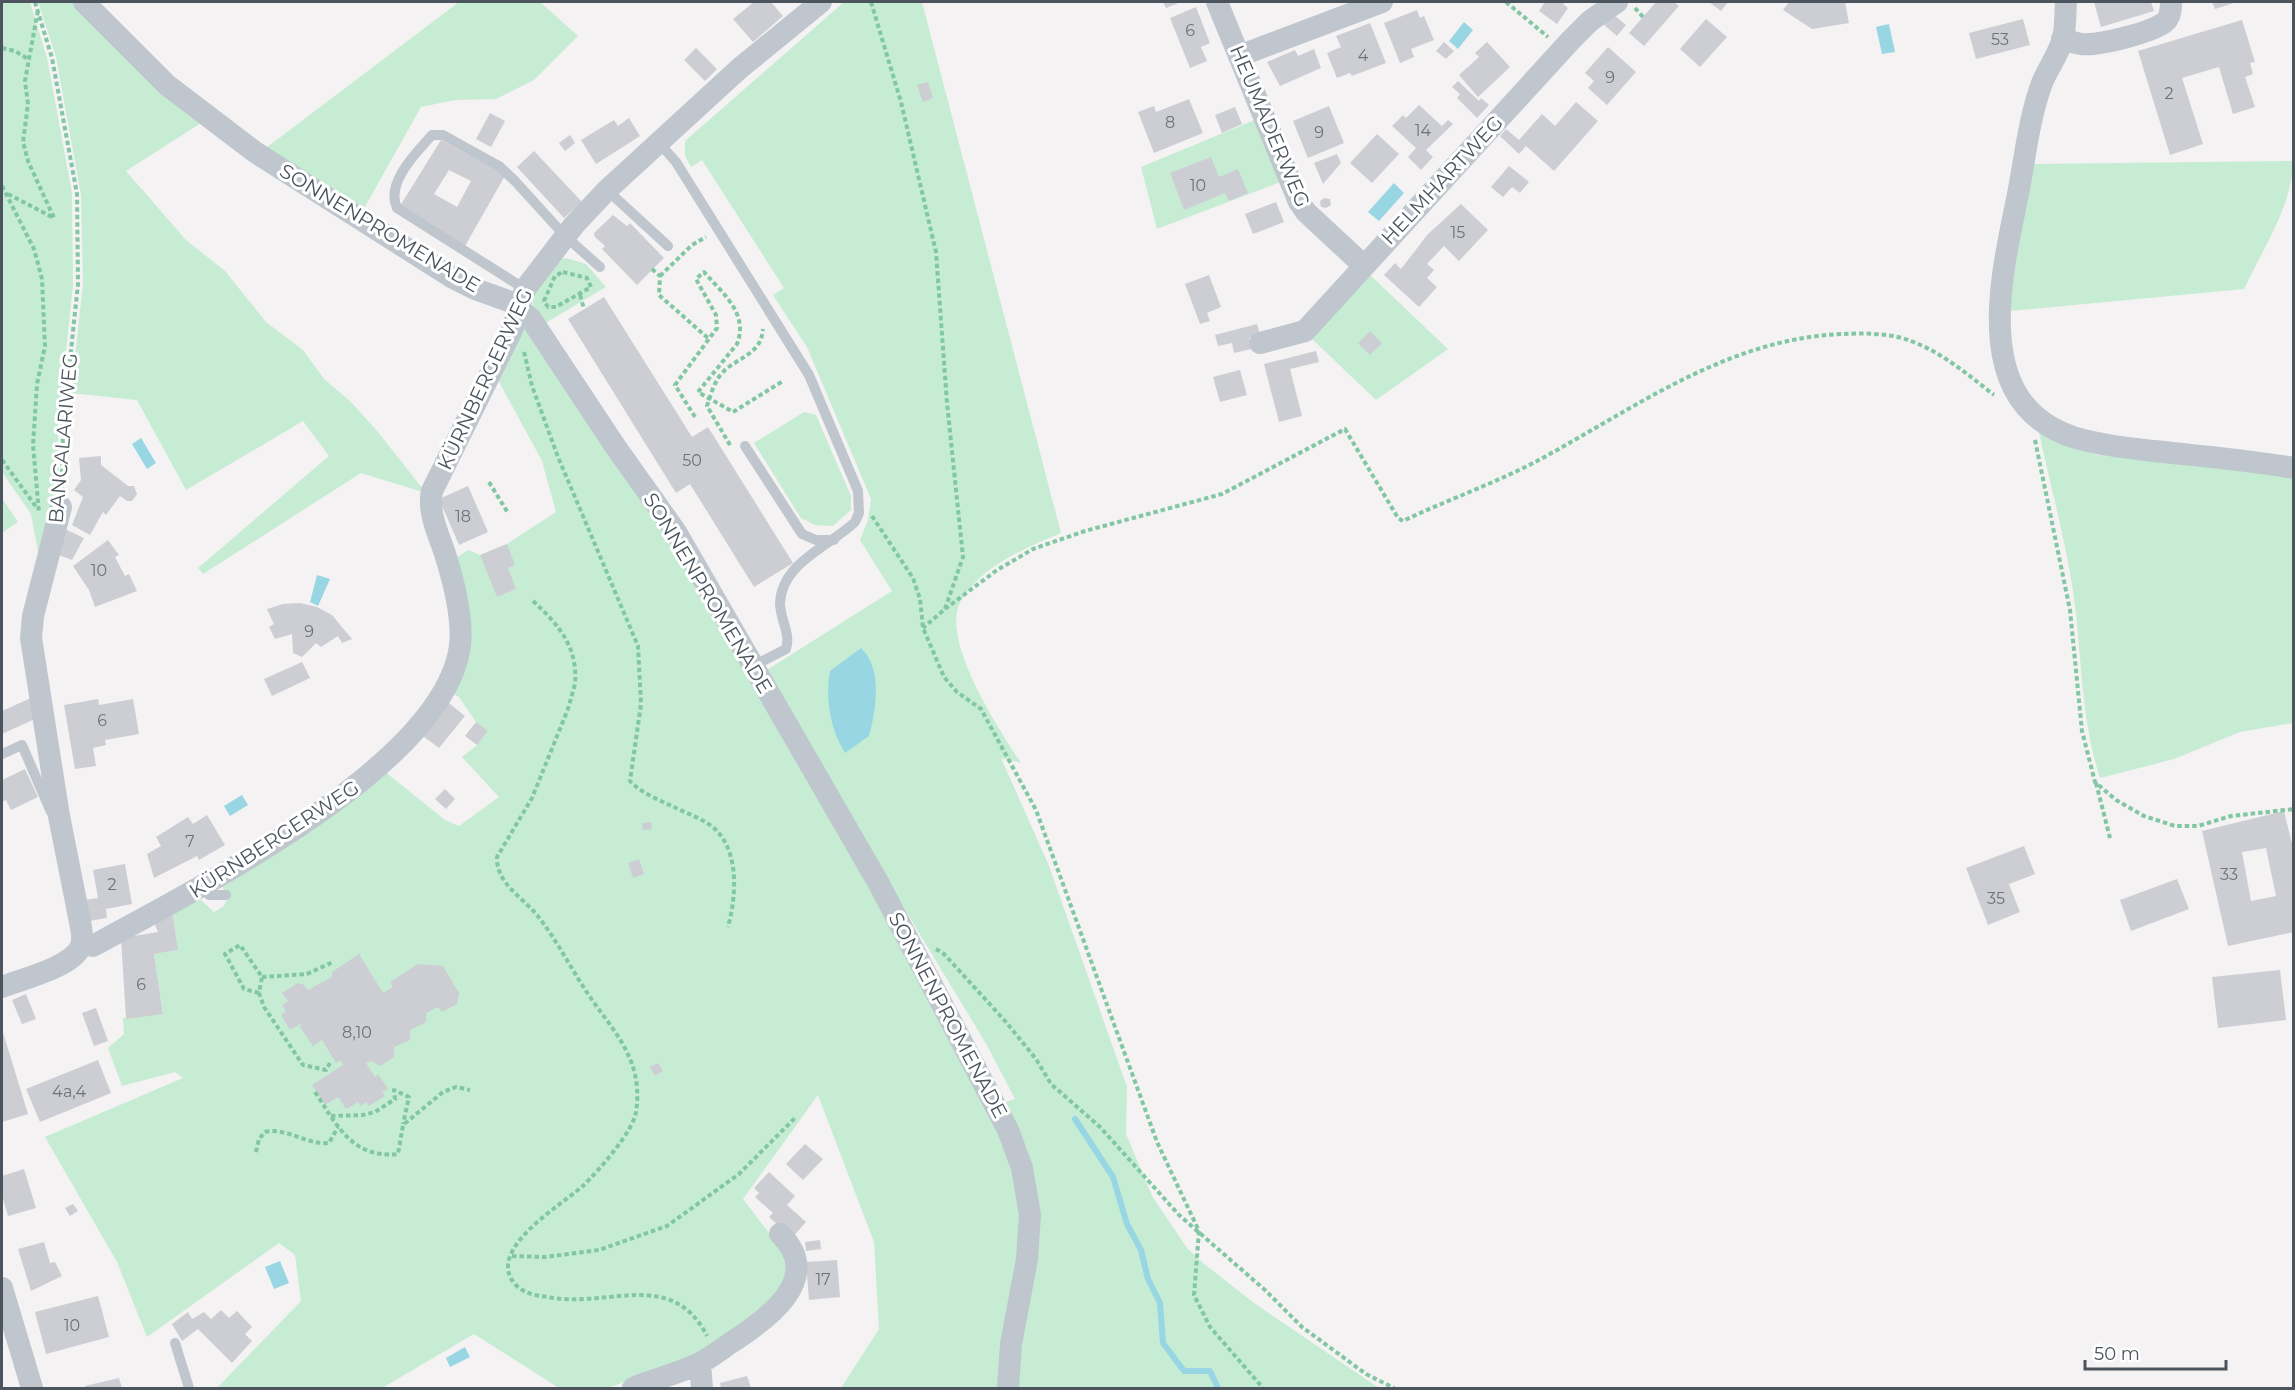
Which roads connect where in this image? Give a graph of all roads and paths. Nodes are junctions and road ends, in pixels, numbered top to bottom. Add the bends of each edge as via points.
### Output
1 (35, 2) edge
2 (84, 2) edge
3 (821, 2) edge
4 (871, 2) edge
5 (1217, 2) edge
6 (1382, 2) edge
7 (1506, 2) edge
8 (1617, 2) edge
9 (2066, 2) edge
10 (2171, 2) edge
11 (38, 9) junction
12 (2062, 39) junction
13 (2, 48) edge
14 (1563, 49) junction
15 (1239, 56) junction
16 (28, 59) junction
17 (660, 144) junction
18 (2, 186) edge
19 (607, 190) junction
20 (8, 194) junction
21 (565, 236) junction
22 (704, 238) dead end
23 (668, 246) dead end
24 (1363, 265) junction
25 (600, 267) dead end
26 (652, 269) dead end
27 (660, 276) junction
28 (580, 295) junction
29 (523, 298) junction
30 (584, 309) dead end
31 (763, 325) dead end
32 (709, 339) junction
33 (524, 342) dead end
34 (1260, 343) dead end
35 (783, 381) dead end
36 (710, 398) junction
37 (1999, 398) dead end
38 (2032, 411) junction
39 (694, 417) dead end
40 (745, 446) dead end
41 (732, 448) dead end
42 (2, 460) edge
43 (2294, 468) edge
44 (489, 482) dead end
45 (61, 507) joint
46 (508, 513) dead end
47 (859, 513) junction
48 (834, 540) junction
49 (533, 602) dead end
50 (945, 609) junction
51 (923, 628) junction
52 (753, 666) junction
53 (2, 754) edge
54 (2095, 782) junction
55 (2294, 809) edge
56 (59, 816) junction
57 (2110, 838) dead end
58 (203, 886) junction
59 (226, 895) dead end
60 (728, 927) dead end
61 (908, 942) junction
62 (82, 944) junction
63 (333, 962) dead end
64 (262, 977) junction
65 (2, 987) edge
66 (259, 993) junction
67 (330, 1064) dead end
68 (470, 1090) dead end
69 (315, 1092) dead end
70 (331, 1116) junction
71 (795, 1118) dead end
72 (403, 1125) junction
73 (338, 1127) junction
74 (256, 1152) dead end
75 (1199, 1231) junction
76 (780, 1234) dead end
77 (512, 1256) junction
78 (2, 1288) edge
79 (175, 1343) dead end
80 (708, 1358) junction
81 (32, 1389) edge
82 (189, 1389) edge
83 (633, 1389) edge
84 (702, 1389) edge
85 (1008, 1389) edge
86 (1263, 1389) edge
87 (1394, 1389) edge

1 - 11 path, BANCALARIWEG
2 - 29 street, SONNENPROMENADE via 167,85 255,152 453,278
3 - 17 street, KÜRNBERGERWEG via 740,68
4 - 50 path via 902,102 936,252 963,557
5 - 15 street, HEUMADERWEG
6 - 15 street
7 - 14 path
8 - 14 street, HELMHARTWEG via 1590,21
9 - 12 street
10 - 12 street via 2166,21 2157,28 2106,42 2082,44
11 - 16 path
11 - 45 path, BANCALARIWEG via 77,194 78,284 63,426
12 - 38 street via 2042,83 2031,128 2000,298 2002,359 2014,387
13 - 16 path
14 - 24 street, HELMHARTWEG
15 - 24 street, HEUMADERWEG via 1299,202
16 - 20 path via 23,142 54,218
17 - 19 street, KÜRNBERGERWEG
17 - 47 lane via 676,162 809,375 858,491
18 - 20 path
19 - 21 street, KÜRNBERGERWEG
19 - 23 lane
20 - 42 path via 34,249 42,279 45,346 37,384 33,445 37,509
21 - 25 lane
21 - 29 street, KÜRNBERGERWEG
21 - 29 lane via 499,166 443,135 432,135 409,164 395,188 397,208
22 - 27 path
24 - 34 street, HELMHARTWEG via 1305,331
26 - 27 path
27 - 32 path via 659,295
28 - 28 path via 591,287 590,280 559,273 544,301 549,307 556,307
28 - 30 path
29 - 52 street, SONNENPROMENADE via 538,329 661,508
29 - 58 street, KÜRNBERGERWEG via 505,346 431,495 452,578 460,634 458,655 444,689 396,751 359,785
31 - 36 path via 759,345 722,373
32 - 36 path via 718,322 696,279 704,272 735,309 741,324 737,344 698,392
32 - 39 path via 675,385
33 - 60 path via 532,386 558,457 638,646 641,704 630,781 656,799 705,822 723,839 735,886
35 - 36 path via 733,412
36 - 41 path via 707,406
37 - 50 path via 1940,354 1908,340 1863,333 1822,335 1743,353 1690,375 1546,456 1403,521 1345,429 1222,495 1085,531 1033,549
38 - 43 street via 2052,427 2119,447
38 - 54 path via 2070,610 2082,731
40 - 48 lane via 802,534 816,540
44 - 46 path
45 - 56 street, BANCALARIWEG via 31,638
47 - 48 lane via 855,522
47 - 51 path via 872,516 913,578
48 - 52 lane via 796,568 785,586 780,603 789,640 786,649
49 - 77 path via 557,624 568,642 575,684 537,786 497,857 498,865 506,883 552,935 623,1045 636,1074 637,1098 633,1123 593,1175 538,1219 516,1245
50 - 51 path
51 - 75 path via 944,677 981,709 1035,810 1157,1142
52 - 61 street, SONNENPROMENADE via 879,884
53 - 56 lane via 22,745 51,813
54 - 55 path via 2144,816 2175,826 2198,826 2231,816
54 - 57 path
56 - 62 street, BANCALARIWEG
58 - 59 lane via 209,895
58 - 62 street, KÜRNBERGERWEG via 93,945
61 - 75 path via 918,941 944,954 1006,1022 1051,1084 1100,1127 1179,1215
61 - 85 street, SONNENPROMENADE via 993,1099 1022,1168 1030,1215
62 - 65 street, KÜRNBERGERWEG via 66,962
63 - 64 path via 307,974
64 - 66 path
64 - 66 path via 240,945 225,954 243,989
66 - 67 path via 264,1007 303,1065 326,1070
68 - 72 path via 456,1087 443,1092
69 - 70 path
70 - 72 path via 375,1112 395,1100 394,1090 409,1097
70 - 73 path
71 - 77 path via 739,1174 668,1226 599,1250 545,1257
72 - 73 path via 398,1154 388,1155 353,1145
73 - 74 path via 329,1143 320,1144 279,1131 265,1132
75 - 86 path via 1194,1295 1210,1327
75 - 87 path via 1302,1327 1366,1374
76 - 80 street via 794,1254 792,1288 771,1314
77 - 80 path via 514,1282 537,1296 574,1299 640,1295 675,1301 701,1325
78 - 81 street
79 - 82 lane
80 - 83 street
80 - 84 street

